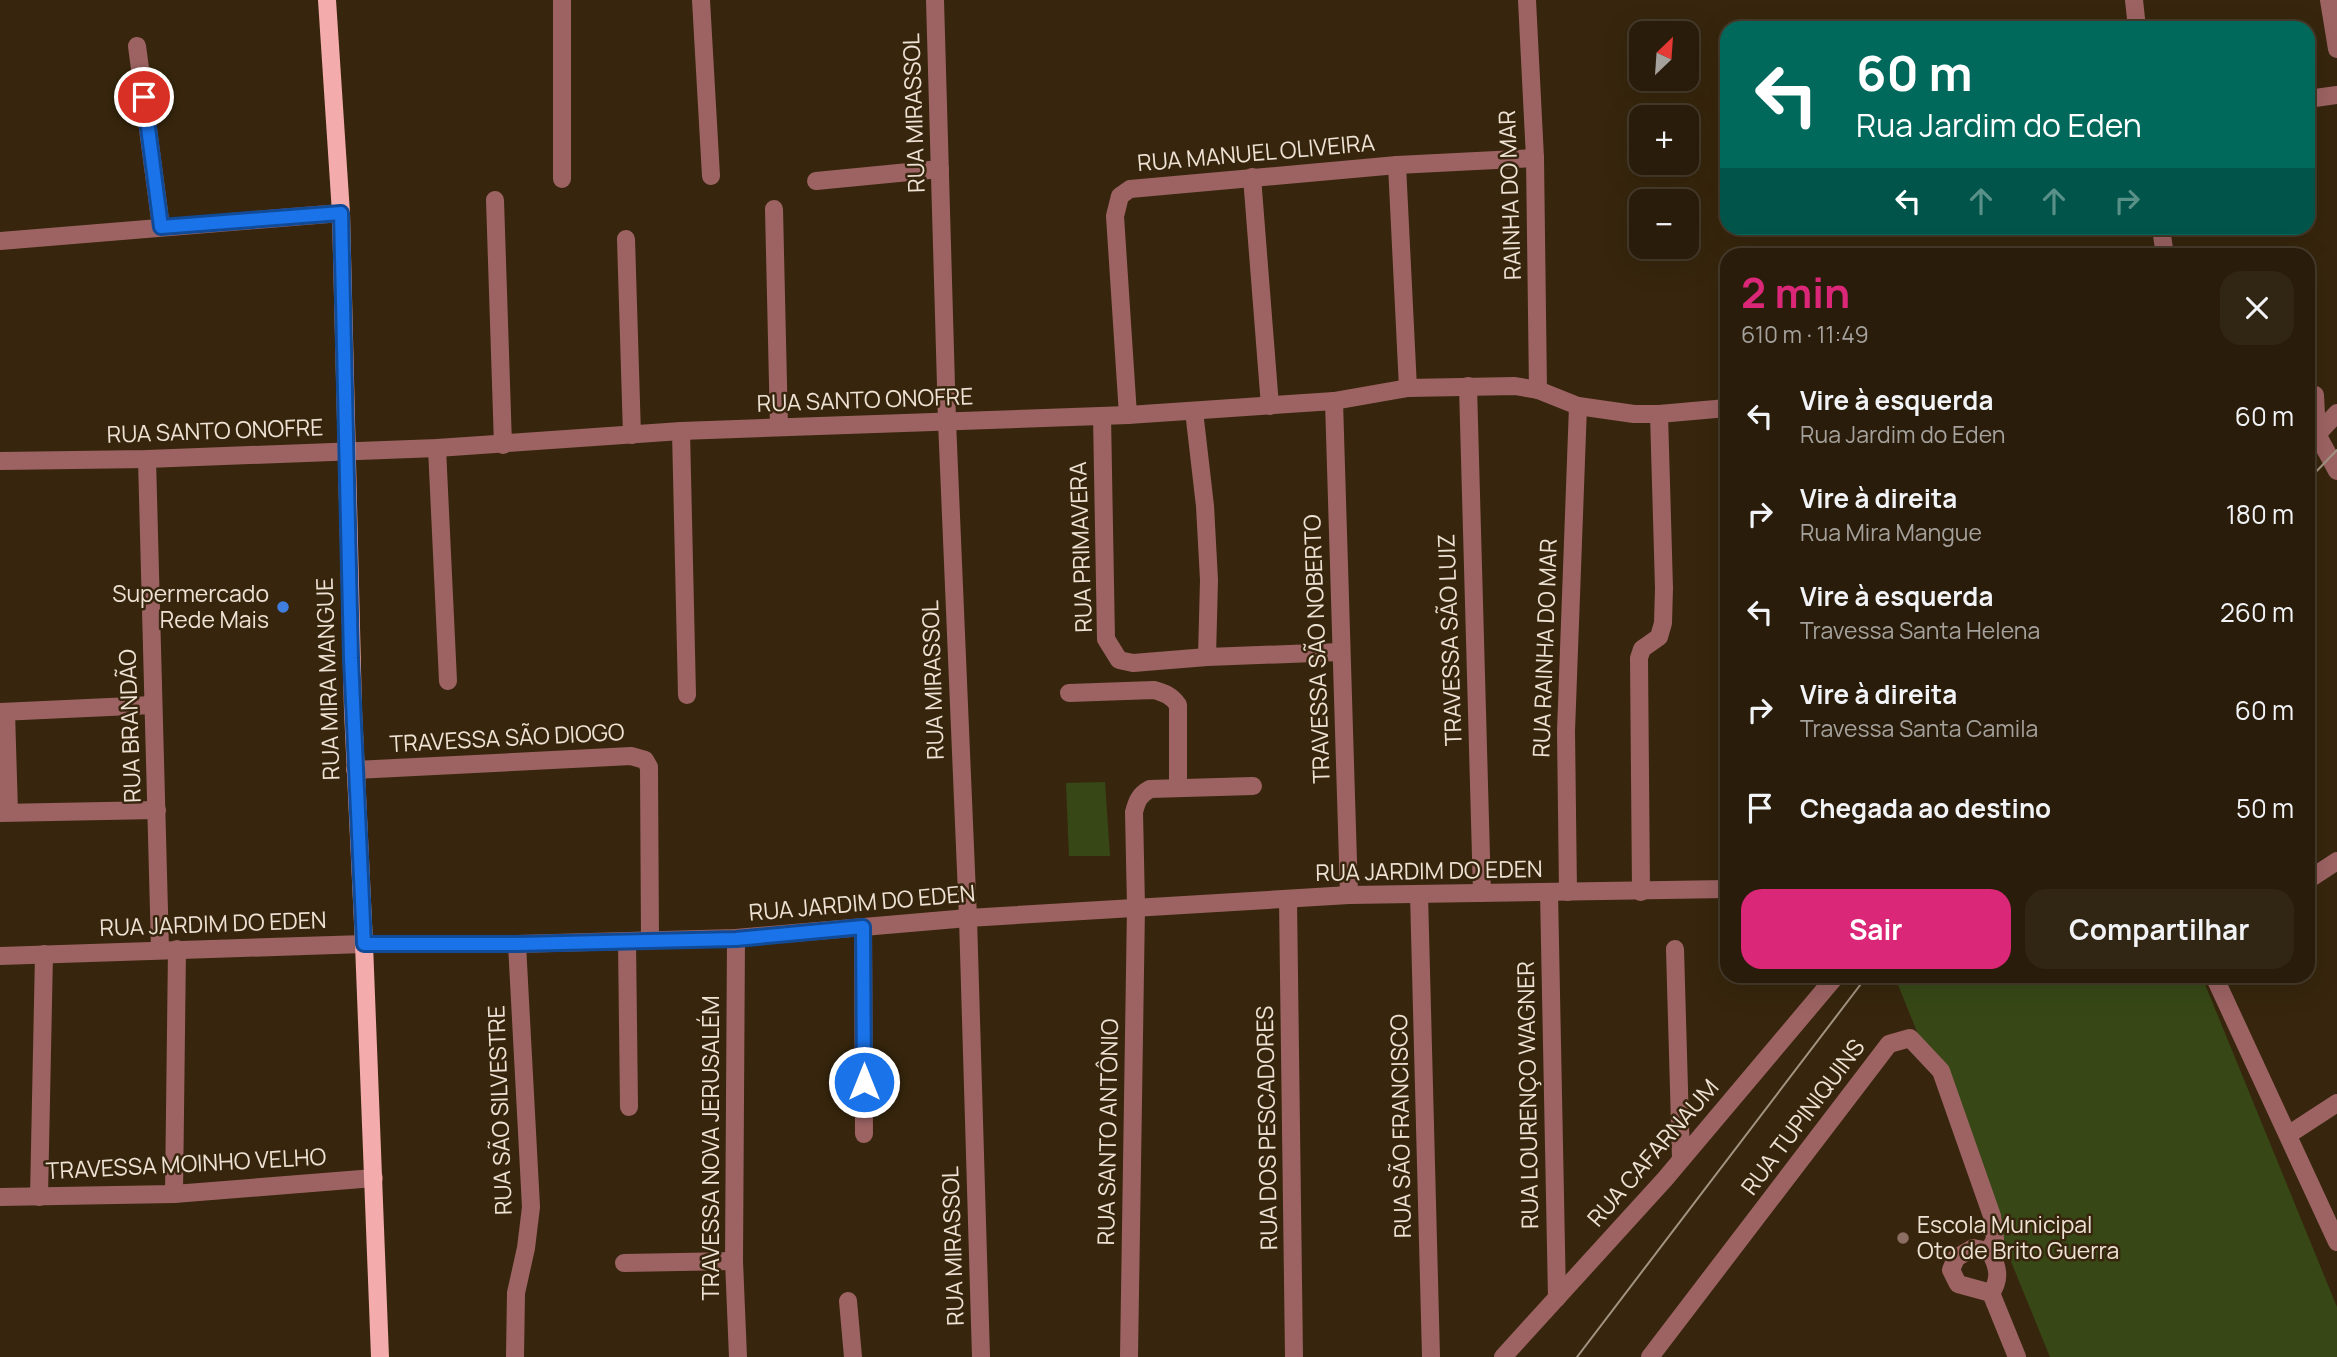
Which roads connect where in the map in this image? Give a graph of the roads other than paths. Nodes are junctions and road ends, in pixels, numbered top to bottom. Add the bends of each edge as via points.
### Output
1 (327, 0) edge
2 (562, 0) edge
3 (701, 0) edge
4 (935, 0) edge
5 (1527, 0) edge
6 (2134, 0) edge
7 (2329, 0) edge
8 (2136, 21) edge
9 (137, 46) dead end
10 (2337, 49) edge
11 (2337, 95) edge
12 (2315, 98) edge
13 (1535, 158) junction
14 (1398, 165) junction
15 (940, 169) junction
16 (711, 176) dead end
17 (1252, 177) junction
18 (562, 179) dead end
19 (817, 181) dead end
20 (495, 200) dead end
21 (774, 209) dead end
22 (341, 213) junction
23 (161, 227) junction
24 (626, 239) dead end
25 (0, 241) edge
26 (1468, 386) junction
27 (1408, 388) junction
28 (1538, 390) junction
29 (1334, 401) junction
30 (1270, 406) junction
31 (1578, 406) junction
32 (1720, 409) edge
33 (1194, 411) junction
34 (2337, 413) edge
35 (1659, 414) junction
36 (1128, 415) junction
37 (1102, 416) junction
38 (947, 421) junction
39 (779, 427) junction
40 (681, 431) junction
41 (2315, 432) edge
42 (632, 435) junction
43 (2315, 441) edge
44 (503, 445) junction
45 (437, 448) junction
46 (345, 450) junction
47 (147, 459) junction
48 (0, 461) edge
49 (2337, 471) edge
50 (1340, 652) junction
51 (1207, 657) junction
52 (448, 681) dead end
53 (1069, 693) dead end
54 (687, 695) dead end
55 (153, 705) junction
56 (3, 712) edge
57 (355, 771) junction
58 (1253, 786) dead end
59 (1178, 787) junction
60 (157, 810) junction
61 (5, 812) edge
62 (2337, 861) edge
63 (2315, 875) edge
64 (1720, 889) edge
65 (1558, 892) junction
66 (1641, 892) junction
67 (1482, 893) junction
68 (1419, 894) junction
69 (1349, 895) junction
70 (1288, 899) junction
71 (1136, 907) junction
72 (968, 918) junction
73 (863, 927) junction
74 (736, 939) junction
75 (627, 941) junction
76 (650, 941) junction
77 (364, 944) junction
78 (517, 944) junction
79 (169, 949) junction
80 (1675, 950) dead end
81 (44, 954) junction
82 (0, 956) edge
83 (1830, 983) edge
84 (2217, 983) edge
85 (2337, 1104) edge
86 (629, 1107) dead end
87 (864, 1134) dead end
88 (2287, 1135) junction
89 (1681, 1159) junction
90 (374, 1178) junction
91 (174, 1194) junction
92 (0, 1197) edge
93 (39, 1197) junction
94 (2337, 1242) edge
95 (1989, 1251) junction
96 (734, 1261) junction
97 (624, 1263) dead end
98 (1991, 1293) junction
99 (1557, 1298) junction
100 (848, 1301) dead end
101 (380, 1357) edge
102 (515, 1357) edge
103 (738, 1357) edge
104 (853, 1357) edge
105 (981, 1357) edge
106 (1129, 1357) edge
107 (1294, 1357) edge
108 (1431, 1357) edge
109 (1503, 1357) edge
110 (1650, 1357) edge
111 (2017, 1357) edge

1 - 22 main road, RUA MIRA MANGUE
2 - 18 street
3 - 16 street
4 - 15 street, RUA MIRASSOL
5 - 13 street, RAINHA DO MAR
6 - 8 street
7 - 10 street
9 - 23 street
11 - 12 street
13 - 14 street, RUA MANUEL OLIVEIRA
13 - 28 street, RAINHA DO MAR
14 - 17 street, RUA MANUEL OLIVEIRA
14 - 27 street
15 - 19 street
15 - 38 street, RUA MIRASSOL
17 - 30 street
17 - 36 street, RUA MANUEL OLIVEIRA via 1130,189 1120,196 1115,216
20 - 44 street
21 - 39 street
22 - 23 street
22 - 46 main road, RUA MIRA MANGUE
23 - 25 street
24 - 42 street
26 - 27 street, RUA SANTO ONOFRE
26 - 28 street, RUA SANTO ONOFRE
26 - 67 street, TRAVESSA SÃO LUIZ
27 - 29 street, RUA SANTO ONOFRE
28 - 31 street, RUA SANTO ONOFRE
29 - 30 street, RUA SANTO ONOFRE
29 - 50 street, TRAVESSA SÃO NOBERTO
30 - 33 street, RUA SANTO ONOFRE
31 - 35 street, RUA SANTO ONOFRE
31 - 65 street, RUA RAINHA DO MAR
32 - 35 street, RUA SANTO ONOFRE
33 - 36 street, RUA SANTO ONOFRE
33 - 51 street via 1209,580
34 - 41 street
35 - 66 street via 1663,623 1659,637 1642,649 1639,659
36 - 37 street, RUA SANTO ONOFRE
37 - 38 street, RUA SANTO ONOFRE
37 - 51 street, RUA PRIMAVERA via 1106,639 1111,651 1119,660 1133,663
38 - 39 street, RUA SANTO ONOFRE
38 - 72 street, RUA MIRASSOL
39 - 40 street, RUA SANTO ONOFRE
40 - 42 street, RUA SANTO ONOFRE
40 - 54 street
42 - 44 street, RUA SANTO ONOFRE
43 - 49 street
44 - 45 street, RUA SANTO ONOFRE
45 - 46 street, RUA SANTO ONOFRE
45 - 52 street
46 - 47 street, RUA SANTO ONOFRE
46 - 57 main road, RUA MIRA MANGUE
47 - 48 street, RUA SANTO ONOFRE
47 - 55 street, RUA BRANDÃO
50 - 51 street, RUA PRIMAVERA
50 - 69 street, TRAVESSA SÃO NOBERTO
53 - 59 street via 1154,690 1173,698 1178,705
55 - 56 street
55 - 60 street, RUA BRANDÃO
56 - 61 street
57 - 76 street, TRAVESSA SÃO DIOGO via 631,756 645,760 649,767
57 - 77 main road, RUA MIRA MANGUE
58 - 59 street, RUA SANTO ANTÔNIO
59 - 71 street, RUA SANTO ANTÔNIO via 1150,789 1137,801
60 - 61 street
60 - 79 street, RUA BRANDÃO
62 - 63 street
64 - 66 street, RUA JARDIM DO EDEN
65 - 66 street, RUA JARDIM DO EDEN
65 - 67 street, RUA JARDIM DO EDEN
65 - 99 street, RUA LOURENÇO WAGNER
67 - 68 street, RUA JARDIM DO EDEN
68 - 69 street, RUA JARDIM DO EDEN
68 - 108 street, RUA SÃO FRANCISCO
69 - 70 street, RUA JARDIM DO EDEN
70 - 71 street, RUA JARDIM DO EDEN
70 - 107 street, RUA DOS PESCADORES
71 - 72 street, RUA JARDIM DO EDEN
71 - 106 street, RUA SANTO ANTÔNIO
72 - 73 street, RUA JARDIM DO EDEN
72 - 105 street, RUA MIRASSOL
73 - 74 street, RUA JARDIM DO EDEN
73 - 87 street
74 - 76 street, RUA JARDIM DO EDEN
74 - 96 street, TRAVESSA NOVA JERUSALÉM
75 - 76 street, RUA JARDIM DO EDEN
75 - 78 street, RUA JARDIM DO EDEN
75 - 86 street
77 - 78 street, RUA JARDIM DO EDEN
77 - 79 street, RUA JARDIM DO EDEN
77 - 90 main road, RUA MIRA MANGUE
78 - 102 street, RUA SÃO SILVESTRE via 531,1207 516,1293
79 - 81 street, RUA JARDIM DO EDEN
79 - 91 street, RUA BRANDÃO
80 - 89 street
81 - 82 street, RUA JARDIM DO EDEN
81 - 93 street
83 - 89 street, RUA CAFARNAUM
84 - 88 street
85 - 88 street
88 - 94 street
89 - 99 street, RUA CAFARNAUM
90 - 91 street, TRAVESSA MOINHO VELHO
90 - 101 main road, RUA MIRA MANGUE
91 - 93 street, TRAVESSA MOINHO VELHO
92 - 93 street, TRAVESSA MOINHO VELHO
95 - 98 street via 1997,1273
95 - 98 street via 1973,1248 1956,1258 1951,1270 1958,1284
95 - 110 street, RUA TUPINIQUINS via 1995,1239 1992,1216 1941,1071 1910,1038 1889,1044
96 - 97 street
96 - 103 street, TRAVESSA NOVA JERUSALÉM
98 - 111 street
99 - 109 street, RUA CAFARNAUM
100 - 104 street

